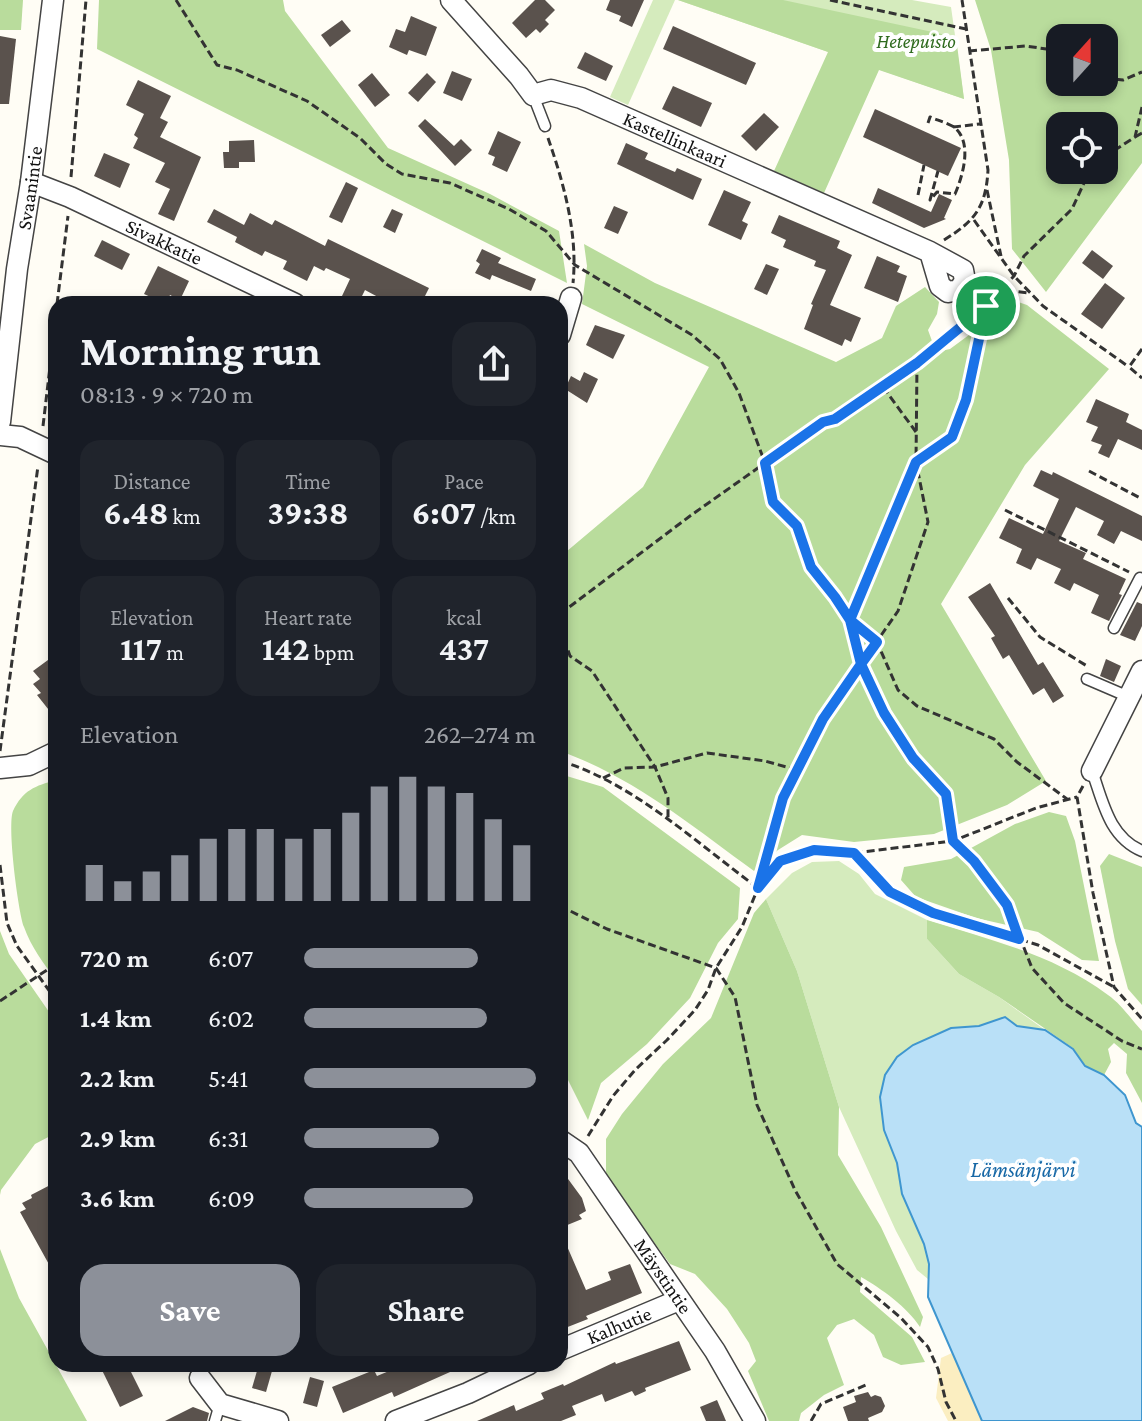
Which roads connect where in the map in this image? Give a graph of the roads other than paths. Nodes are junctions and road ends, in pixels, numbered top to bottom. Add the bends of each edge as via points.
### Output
1 (53, 0) edge
2 (451, 0) edge
3 (533, 95) junction
4 (545, 126) road end
5 (31, 182) junction
6 (965, 276) road end
7 (278, 296) edge
8 (571, 298) road end
9 (6, 307) edge
10 (568, 308) edge
11 (0, 422) edge
12 (0, 435) edge
13 (48, 451) edge
14 (1141, 578) edge
15 (1114, 628) dead end
16 (1142, 671) edge
17 (1087, 679) dead end
18 (1129, 697) junction
19 (48, 756) edge
20 (0, 768) edge
21 (1092, 771) joint
22 (1142, 851) edge
23 (568, 1145) edge
24 (679, 1300) junction
25 (568, 1347) edge
26 (512, 1372) edge
27 (200, 1378) dead end
28 (217, 1412) edge
29 (278, 1421) edge
30 (396, 1421) edge
31 (755, 1421) edge

1 - 5 street, Svaanintie
2 - 3 street
3 - 4 lane
3 - 6 street, Kastellinkaari via 551,90 581,98 930,252 943,289 959,290
5 - 7 street, Sivakkatie
5 - 9 street, Svaanintie
8 - 10 street
9 - 11 street, Svaanintie
12 - 13 street via 20,437
14 - 15 lane
16 - 18 street
17 - 18 lane
18 - 21 street
19 - 20 street via 29,765
21 - 22 lane via 1110,822 1127,844
23 - 24 street, Mäystintie via 579,1153
24 - 25 street, Kalhutie
24 - 31 street, Mäystintie
26 - 30 street
27 - 28 street
28 - 29 street

